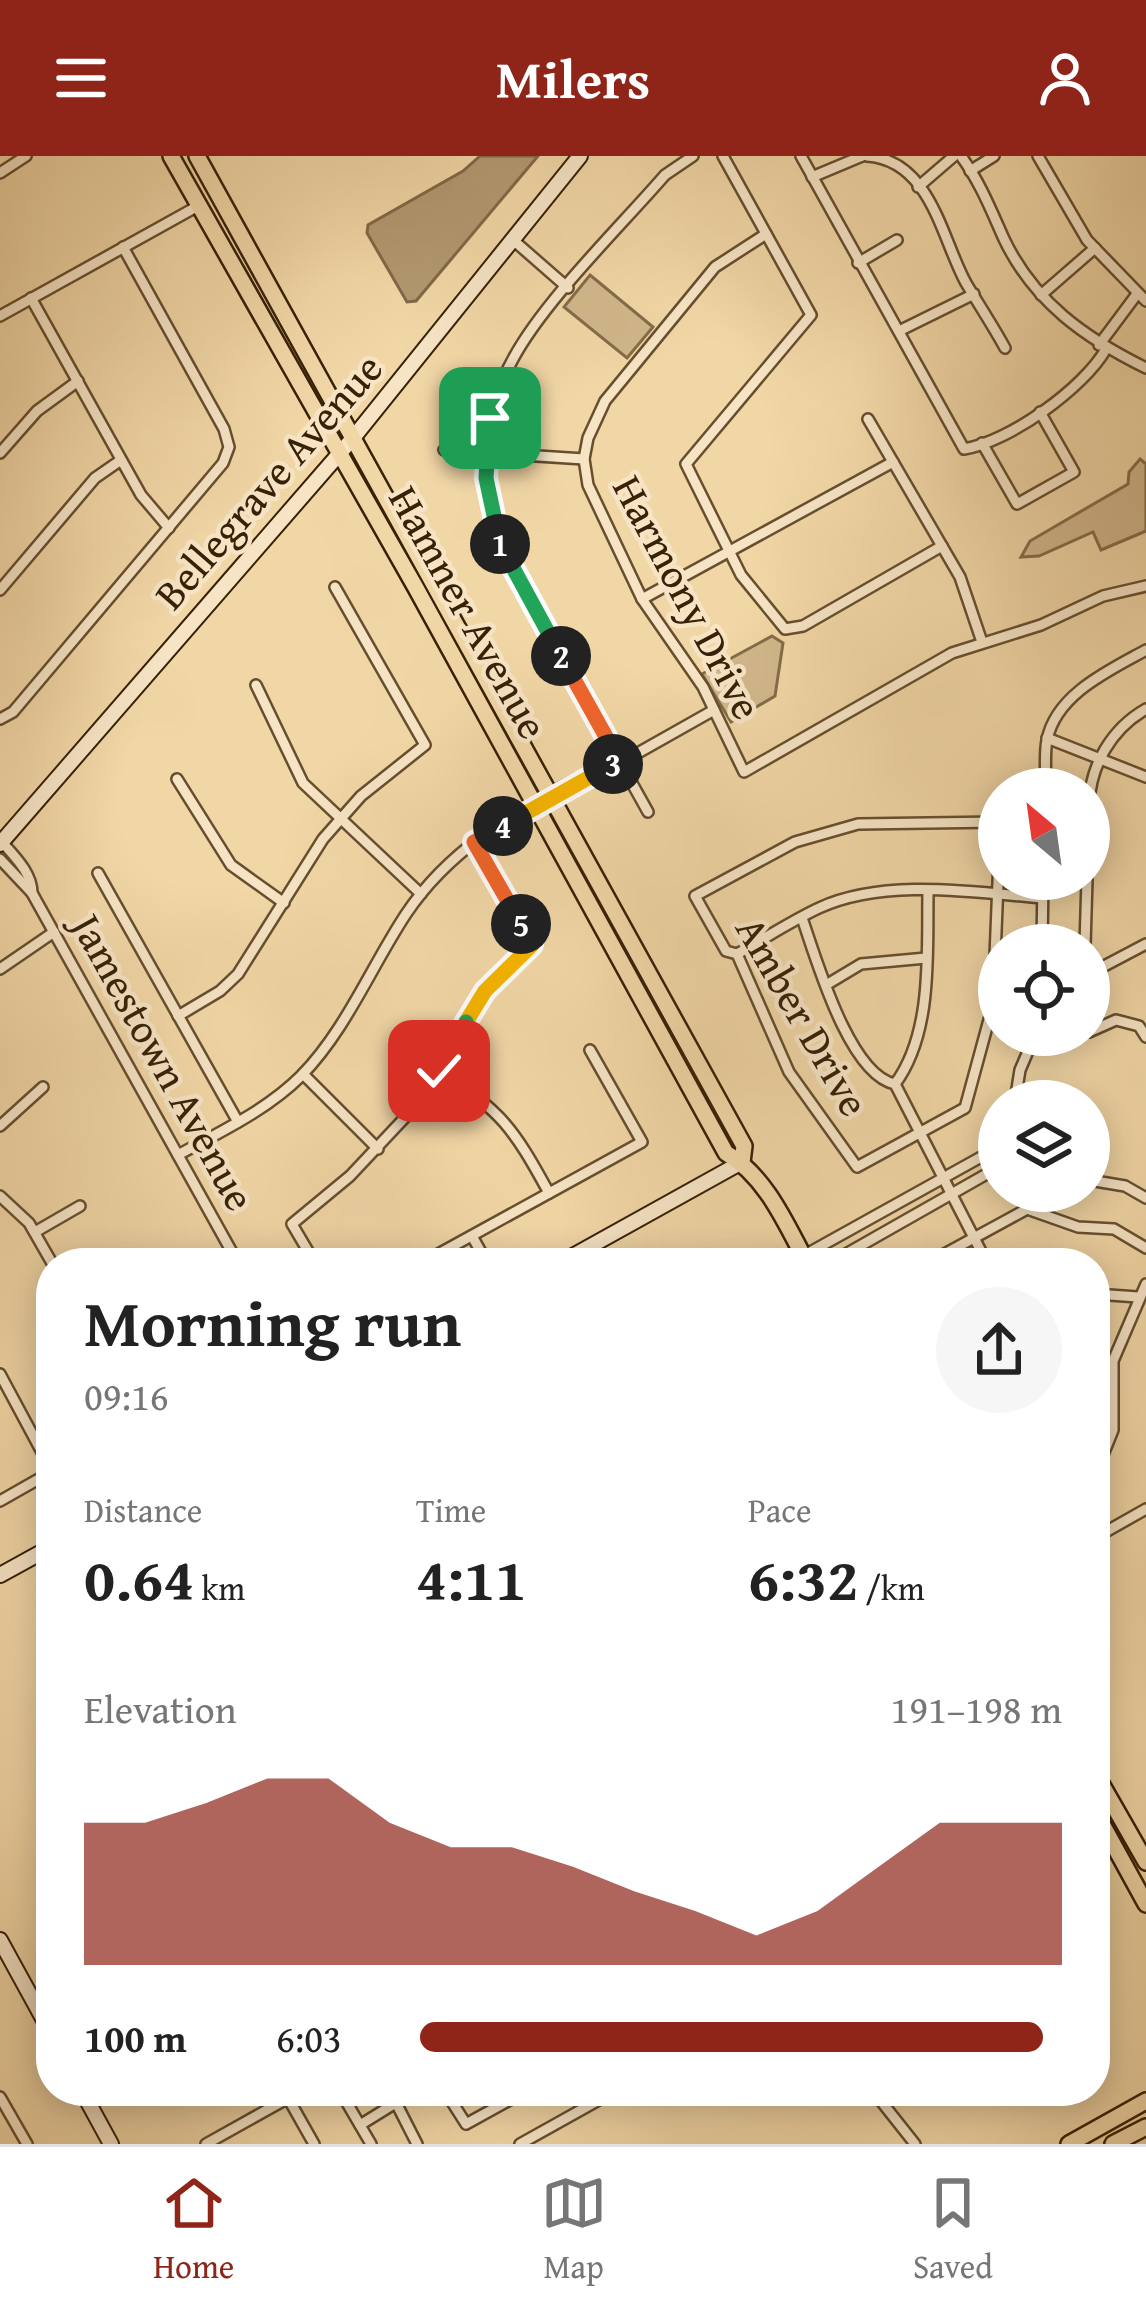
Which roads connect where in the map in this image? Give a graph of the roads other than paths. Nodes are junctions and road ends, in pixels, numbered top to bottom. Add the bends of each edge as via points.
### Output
1 (26, 156) edge
2 (171, 156) edge
3 (197, 156) edge
4 (580, 156) edge
5 (693, 156) edge
6 (722, 156) edge
7 (801, 156) edge
8 (865, 156) edge
9 (957, 156) edge
10 (994, 156) edge
11 (1038, 156) edge
12 (970, 171) junction
13 (0, 173) edge
14 (812, 177) junction
15 (918, 187) junction
16 (199, 206) junction
17 (766, 234) junction
18 (512, 239) junction
19 (897, 240) dead end
20 (123, 247) junction
21 (1095, 248) junction
22 (858, 262) junction
23 (568, 288) junction
24 (974, 294) junction
25 (1041, 295) junction
26 (1142, 297) edge
27 (32, 298) junction
28 (0, 316) edge
29 (898, 331) junction
30 (1102, 347) junction
31 (1005, 348) dead end
32 (1146, 368) edge
33 (78, 381) junction
34 (1040, 412) junction
35 (868, 419) dead end
36 (352, 438) junction
37 (982, 443) junction
38 (444, 450) dead end
39 (0, 453) edge
40 (488, 453) junction
41 (339, 454) junction
42 (584, 459) junction
43 (122, 460) junction
44 (893, 462) junction
45 (169, 528) junction
46 (942, 546) junction
47 (729, 552) junction
48 (1146, 586) edge
49 (335, 587) dead end
50 (0, 590) edge
51 (642, 599) junction
52 (982, 642) junction
53 (1146, 650) edge
54 (256, 685) dead end
55 (1146, 709) edge
56 (714, 710) junction
57 (0, 719) edge
58 (1047, 738) junction
59 (1104, 758) junction
60 (619, 760) junction
61 (1046, 768) edge
62 (1097, 768) edge
63 (1146, 777) edge
64 (177, 779) dead end
65 (552, 797) junction
66 (535, 806) junction
67 (648, 812) dead end
68 (341, 818) junction
69 (978, 822) edge
70 (474, 842) junction
71 (1, 843) edge
72 (0, 859) edge
73 (98, 873) dead end
74 (928, 892) junction
75 (32, 893) junction
76 (978, 893) edge
77 (421, 894) junction
78 (997, 900) edge
79 (284, 903) junction
80 (802, 918) junction
81 (54, 932) junction
82 (1146, 944) edge
83 (737, 955) junction
84 (926, 958) junction
85 (1110, 963) edge
86 (0, 969) edge
87 (826, 985) junction
88 (178, 1016) junction
89 (1110, 1023) edge
90 (1142, 1023) edge
91 (1146, 1037) edge
92 (590, 1050) dead end
93 (439, 1071) junction
94 (303, 1074) junction
95 (895, 1084) junction
96 (43, 1087) dead end
97 (238, 1122) junction
98 (0, 1126) edge
99 (921, 1132) junction
100 (377, 1149) junction
101 (178, 1155) junction
102 (978, 1159) edge
103 (742, 1162) junction
104 (946, 1177) junction
105 (978, 1179) edge
106 (1110, 1184) edge
107 (954, 1192) junction
108 (549, 1193) junction
109 (0, 1196) edge
110 (1146, 1198) edge
111 (80, 1206) dead end
112 (35, 1232) junction
113 (472, 1236) junction
114 (977, 1236) junction
115 (44, 1248) edge
116 (230, 1248) edge
117 (306, 1248) edge
118 (450, 1248) edge
119 (479, 1248) edge
120 (587, 1248) edge
121 (799, 1248) edge
122 (824, 1248) edge
123 (856, 1248) edge
124 (955, 1248) edge
125 (982, 1248) edge
126 (1146, 1248) edge
127 (1146, 1284) edge
128 (1110, 1295) edge
129 (1138, 1297) junction
130 (0, 1374) edge
131 (1110, 1435) edge
132 (36, 1442) edge
133 (36, 1479) edge
134 (0, 1501) edge
135 (1146, 1509) edge
136 (1110, 1529) edge
137 (36, 1555) edge
138 (0, 1575) edge
139 (1110, 1799) edge
140 (1110, 1855) edge
141 (1146, 1862) edge
142 (1146, 1904) edge
143 (0, 1940) edge
144 (36, 2006) edge
145 (0, 2097) edge
146 (1146, 2101) edge
147 (90, 2106) edge
148 (274, 2106) edge
149 (293, 2106) edge
150 (349, 2106) edge
151 (390, 2106) edge
152 (397, 2106) edge
153 (455, 2106) edge
154 (499, 2106) edge
155 (588, 2106) edge
156 (885, 2106) edge
157 (360, 2125) junction
158 (1146, 2127) edge
159 (233, 2129) junction
160 (27, 2144) edge
161 (111, 2144) edge
162 (206, 2144) edge
163 (242, 2144) edge
164 (314, 2144) edge
165 (371, 2144) edge
166 (417, 2144) edge
167 (520, 2144) edge
168 (915, 2144) edge
169 (1069, 2144) edge
170 (1112, 2144) edge

1 - 13 street
2 - 16 main road, Hamner Avenue
3 - 36 main road, Hamner Avenue
4 - 18 main road, Bellegrave Avenue
5 - 23 street via 665,175
6 - 17 street
7 - 14 street
8 - 14 street
8 - 15 street via 891,163
9 - 12 street
9 - 15 street
10 - 12 street
11 - 21 street
12 - 25 street
14 - 22 street
15 - 24 street
16 - 20 street
16 - 41 main road, Hamner Avenue
17 - 42 street, Harmony Drive via 715,267 605,401
17 - 47 street via 811,315 686,464
18 - 23 street
18 - 36 main road, Bellegrave Avenue
19 - 22 street
20 - 27 street
20 - 45 street via 230,447
21 - 25 street
21 - 26 street
22 - 29 street
23 - 40 street via 501,382
24 - 29 street
24 - 31 street
25 - 30 street
26 - 30 street
27 - 28 street
27 - 33 street
29 - 37 street via 964,448
30 - 32 street
30 - 34 street via 1078,386
33 - 39 street
33 - 43 street
34 - 37 street
34 - 37 street via 1075,472 1017,504
35 - 44 street
36 - 41 main road, Bellegrave Avenue
36 - 65 main road, Hamner Avenue
38 - 40 street
40 - 42 street
40 - 60 street via 499,542
41 - 66 main road, Hamner Avenue
41 - 71 main road, Bellegrave Avenue
42 - 51 street, Harmony Drive via 588,485
43 - 45 street
43 - 50 street via 95,478
44 - 46 street
44 - 47 street
45 - 57 street
46 - 47 street via 785,629
46 - 52 street
47 - 51 street
48 - 52 street
49 - 68 street via 425,745
51 - 56 street, Harmony Drive
52 - 56 street, Harmony Drive via 744,772
53 - 58 street via 1076,694
54 - 68 street via 303,783
55 - 59 street via 1121,725
56 - 60 street
58 - 59 street
58 - 61 street
59 - 62 street
59 - 63 street
60 - 65 street
60 - 67 street
64 - 79 street via 231,865
65 - 66 street
65 - 103 main road, Hamner Avenue via 744,1146
66 - 70 street
66 - 103 main road, Hamner Avenue via 726,1153
68 - 77 street
68 - 79 street
69 - 83 street, Amber Drive via 858,824 795,842 695,896 726,951
70 - 77 street
70 - 93 street via 532,945 485,991
71 - 75 street, Jamestown Avenue
72 - 75 street, Jamestown Avenue
73 - 88 street
74 - 76 street
74 - 80 street via 865,896
74 - 84 street
75 - 81 street, Jamestown Avenue
77 - 94 street
78 - 99 street via 993,1005 971,1094 965,1108
79 - 88 street via 238,974
80 - 83 street
80 - 87 street
81 - 86 street
81 - 101 street, Jamestown Avenue
82 - 85 street
83 - 99 street, Amber Drive via 789,1072 857,1167
84 - 87 street via 861,964
84 - 95 street via 920,1018
87 - 95 street via 860,1056
88 - 97 street
89 - 90 street
90 - 91 street
92 - 108 street via 641,1142
93 - 100 street
93 - 108 street via 508,1122
94 - 97 street
94 - 100 street
95 - 99 street
96 - 98 street
97 - 101 street
99 - 104 street
100 - 117 street via 292,1224
101 - 116 street, Jamestown Avenue
102 - 104 street
103 - 120 main road
103 - 121 main road, Hamner Avenue
104 - 107 street
104 - 122 street
105 - 107 street
106 - 110 street
107 - 114 street
107 - 123 street
108 - 113 street
109 - 112 street
111 - 112 street
112 - 115 street
113 - 118 street
113 - 119 street
114 - 124 street
114 - 125 street
114 - 126 street via 1027,1210 1114,1229
127 - 129 street
128 - 129 street
129 - 131 street via 1113,1361
130 - 132 street
133 - 134 street
135 - 136 street
137 - 138 main road
139 - 141 main road
140 - 142 main road
143 - 144 main road
145 - 160 street
146 - 169 main road
147 - 161 main road
148 - 159 street
149 - 164 street
150 - 157 street
151 - 157 street
152 - 166 street
153 - 154 street via 466,2124
155 - 167 street
156 - 168 street
157 - 165 street
158 - 170 main road
159 - 162 street
159 - 163 street

